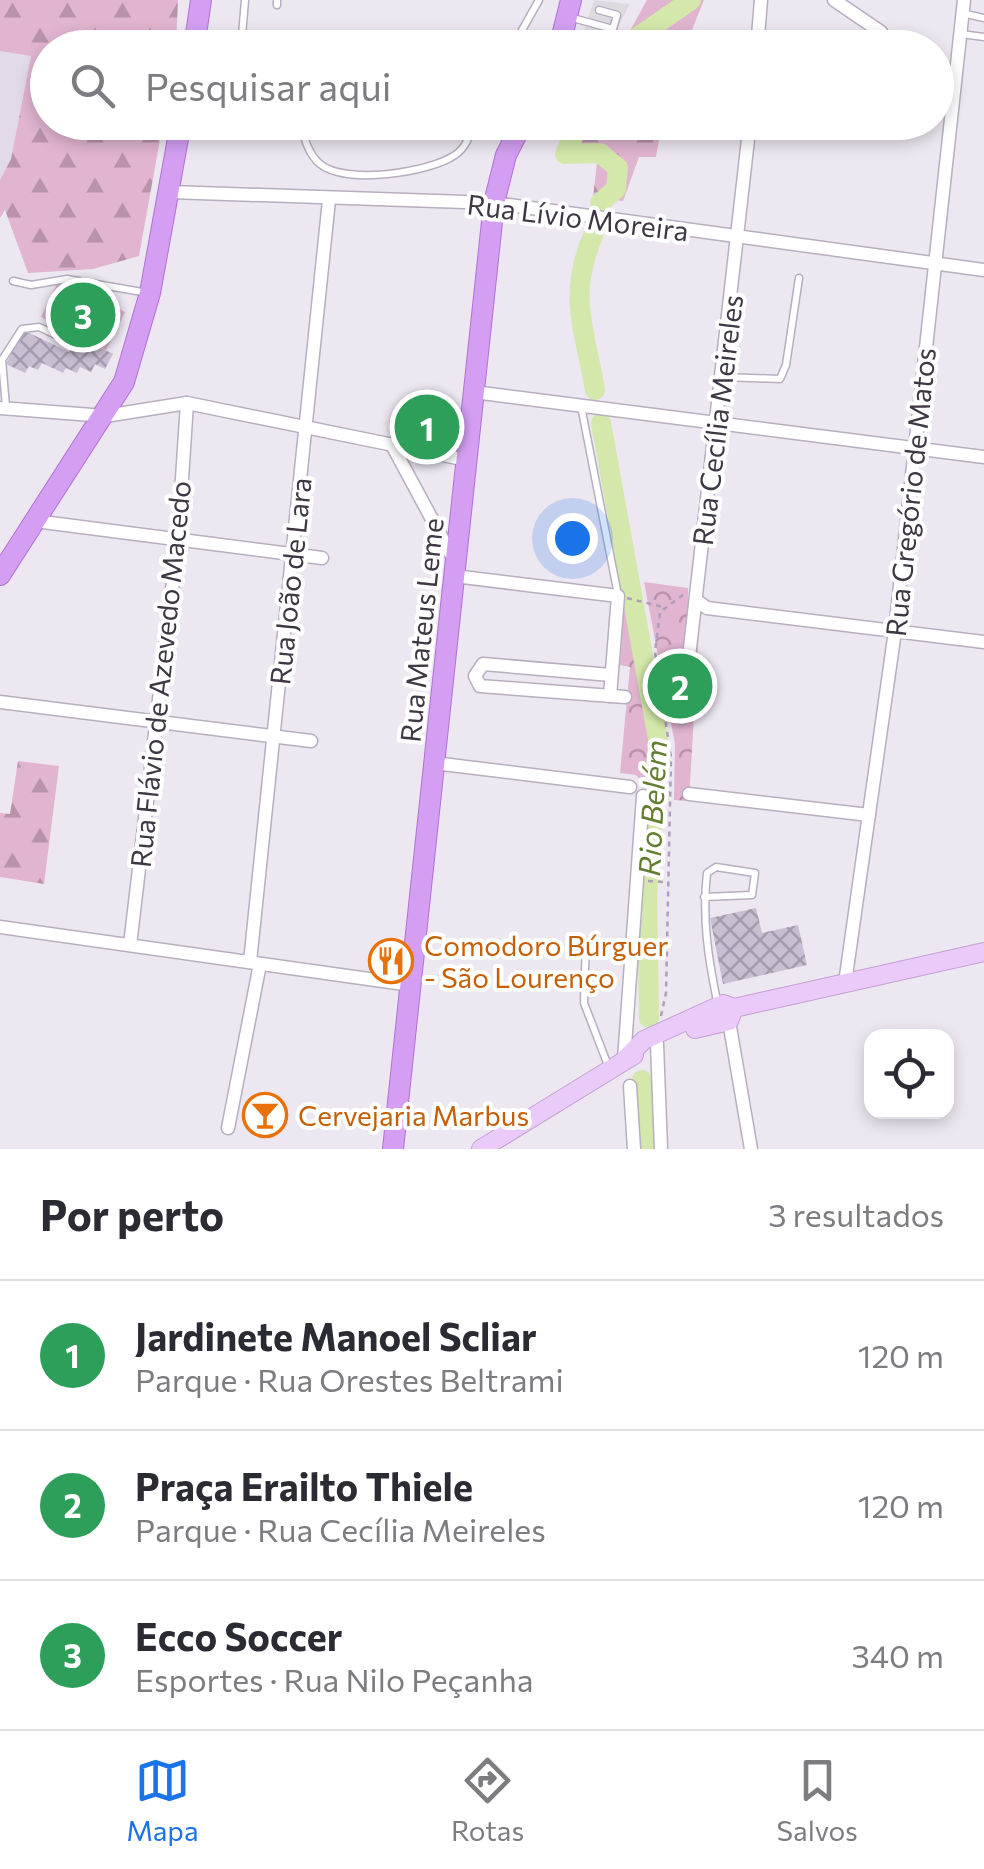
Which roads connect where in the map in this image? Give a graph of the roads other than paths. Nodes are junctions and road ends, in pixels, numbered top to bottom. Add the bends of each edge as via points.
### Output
1 (201, 0) edge
2 (245, 0) edge
3 (539, 0) edge
4 (761, 0) edge
5 (834, 0) edge
6 (963, 6) edge
7 (569, 8) edge
8 (599, 10) dead end
9 (984, 18) edge
10 (612, 29) joint
11 (197, 30) edge
12 (242, 30) edge
13 (522, 30) edge
14 (758, 30) edge
15 (877, 30) edge
16 (960, 34) junction
17 (984, 37) edge
18 (954, 89) edge
19 (178, 140) edge
20 (305, 140) edge
21 (465, 140) edge
22 (514, 140) edge
23 (748, 140) edge
24 (948, 140) edge
25 (170, 192) junction
26 (329, 200) junction
27 (494, 203) junction
28 (740, 236) junction
29 (935, 264) junction
30 (984, 270) edge
31 (798, 278) dead end
32 (13, 282) dead end
33 (150, 293) junction
34 (73, 343) dead end
35 (723, 376) junction
36 (474, 392) junction
37 (187, 403) junction
38 (580, 405) junction
39 (3, 408) edge
40 (106, 416) junction
41 (717, 423) junction
42 (306, 426) junction
43 (392, 445) junction
44 (915, 448) junction
45 (984, 457) edge
46 (466, 460) junction
47 (35, 521) junction
48 (178, 539) junction
49 (292, 554) junction
50 (322, 558) dead end
51 (455, 570) junction
52 (0, 575) edge
53 (624, 598) junction
54 (697, 601) junction
55 (895, 632) junction
56 (984, 642) edge
57 (611, 675) junction
58 (0, 702) edge
59 (682, 718) dead end
60 (157, 721) junction
61 (274, 736) junction
62 (311, 740) dead end
63 (434, 763) junction
64 (630, 787) dead end
65 (689, 794) dead end
66 (647, 796) road end
67 (869, 816) junction
68 (704, 897) junction
69 (0, 927) edge
70 (586, 942) dead end
71 (130, 946) junction
72 (984, 952) edge
73 (255, 963) junction
74 (845, 983) junction
75 (411, 985) junction
76 (726, 1012) junction
77 (657, 1035) junction
78 (617, 1064) junction
79 (630, 1086) dead end
80 (228, 1128) dead end
81 (393, 1149) edge
82 (481, 1149) edge
83 (634, 1149) edge
84 (661, 1149) edge
85 (751, 1149) edge

1 - 11 main road
2 - 12 lane
3 - 13 lane
4 - 14 street
5 - 15 street
6 - 9 lane
6 - 16 street, Rua Gregório de Matos
7 - 10 lane
8 - 10 lane via 617,16
16 - 17 lane
16 - 18 street, Rua Gregório de Matos
19 - 25 main road
20 - 21 lane via 333,172 374,175 444,162
22 - 27 main road, Rua Mateus Leme
23 - 28 street, Rua Cecília Meireles
24 - 29 street, Rua Gregório de Matos
25 - 26 street, Rua Lívio Moreira
25 - 33 main road
26 - 27 street, Rua Lívio Moreira
26 - 42 street, Rua João de Lara
27 - 28 street, Rua Lívio Moreira
27 - 36 main road, Rua Mateus Leme
28 - 29 street, Rua Lívio Moreira
28 - 35 street, Rua Cecília Meireles
29 - 30 street, Rua Lívio Moreira
29 - 44 street, Rua Gregório de Matos
31 - 35 lane via 780,379
32 - 33 lane via 67,278
33 - 40 main road via 130,366
34 - 39 lane via 38,327 22,329 2,360
35 - 41 street, Rua Cecília Meireles
36 - 38 street
36 - 46 main road, Rua Mateus Leme
37 - 40 street
37 - 42 street
37 - 48 street, Rua Flávio de Azevedo Macedo
38 - 41 street
38 - 53 lane
39 - 40 street
40 - 47 main road
41 - 44 street
41 - 54 street, Rua Cecília Meireles
42 - 43 street
42 - 49 street, Rua João de Lara
43 - 46 street
43 - 51 street
44 - 45 street
44 - 55 street, Rua Gregório de Matos
46 - 51 main road, Rua Mateus Leme
47 - 48 street
47 - 52 main road
48 - 49 street
48 - 60 street, Rua Flávio de Azevedo Macedo
49 - 50 street
49 - 61 street, Rua João de Lara
51 - 53 street
51 - 63 main road, Rua Mateus Leme
53 - 57 street
54 - 55 street via 707,608
54 - 59 street, Rua Cecília Meireles
55 - 56 street
55 - 67 street, Rua Gregório de Matos
57 - 57 street via 484,664 475,676 480,686 618,697
58 - 60 street
60 - 61 street
60 - 71 street, Rua Flávio de Azevedo Macedo
61 - 62 street
61 - 73 street, Rua João de Lara
63 - 64 street
63 - 75 main road, Rua Mateus Leme
65 - 67 street
66 - 78 street
67 - 74 street, Rua Gregório de Matos
68 - 68 lane via 710,868 754,872 752,895
68 - 76 lane via 709,962
69 - 71 street
70 - 78 lane via 584,1003
71 - 73 street
72 - 74 street
73 - 75 street
73 - 80 street, Rua João de Lara
74 - 76 street
75 - 81 main road, Rua Mateus Leme
76 - 77 street
76 - 78 street via 644,1040
76 - 85 street
77 - 78 street
77 - 84 street
78 - 82 street
79 - 83 street

